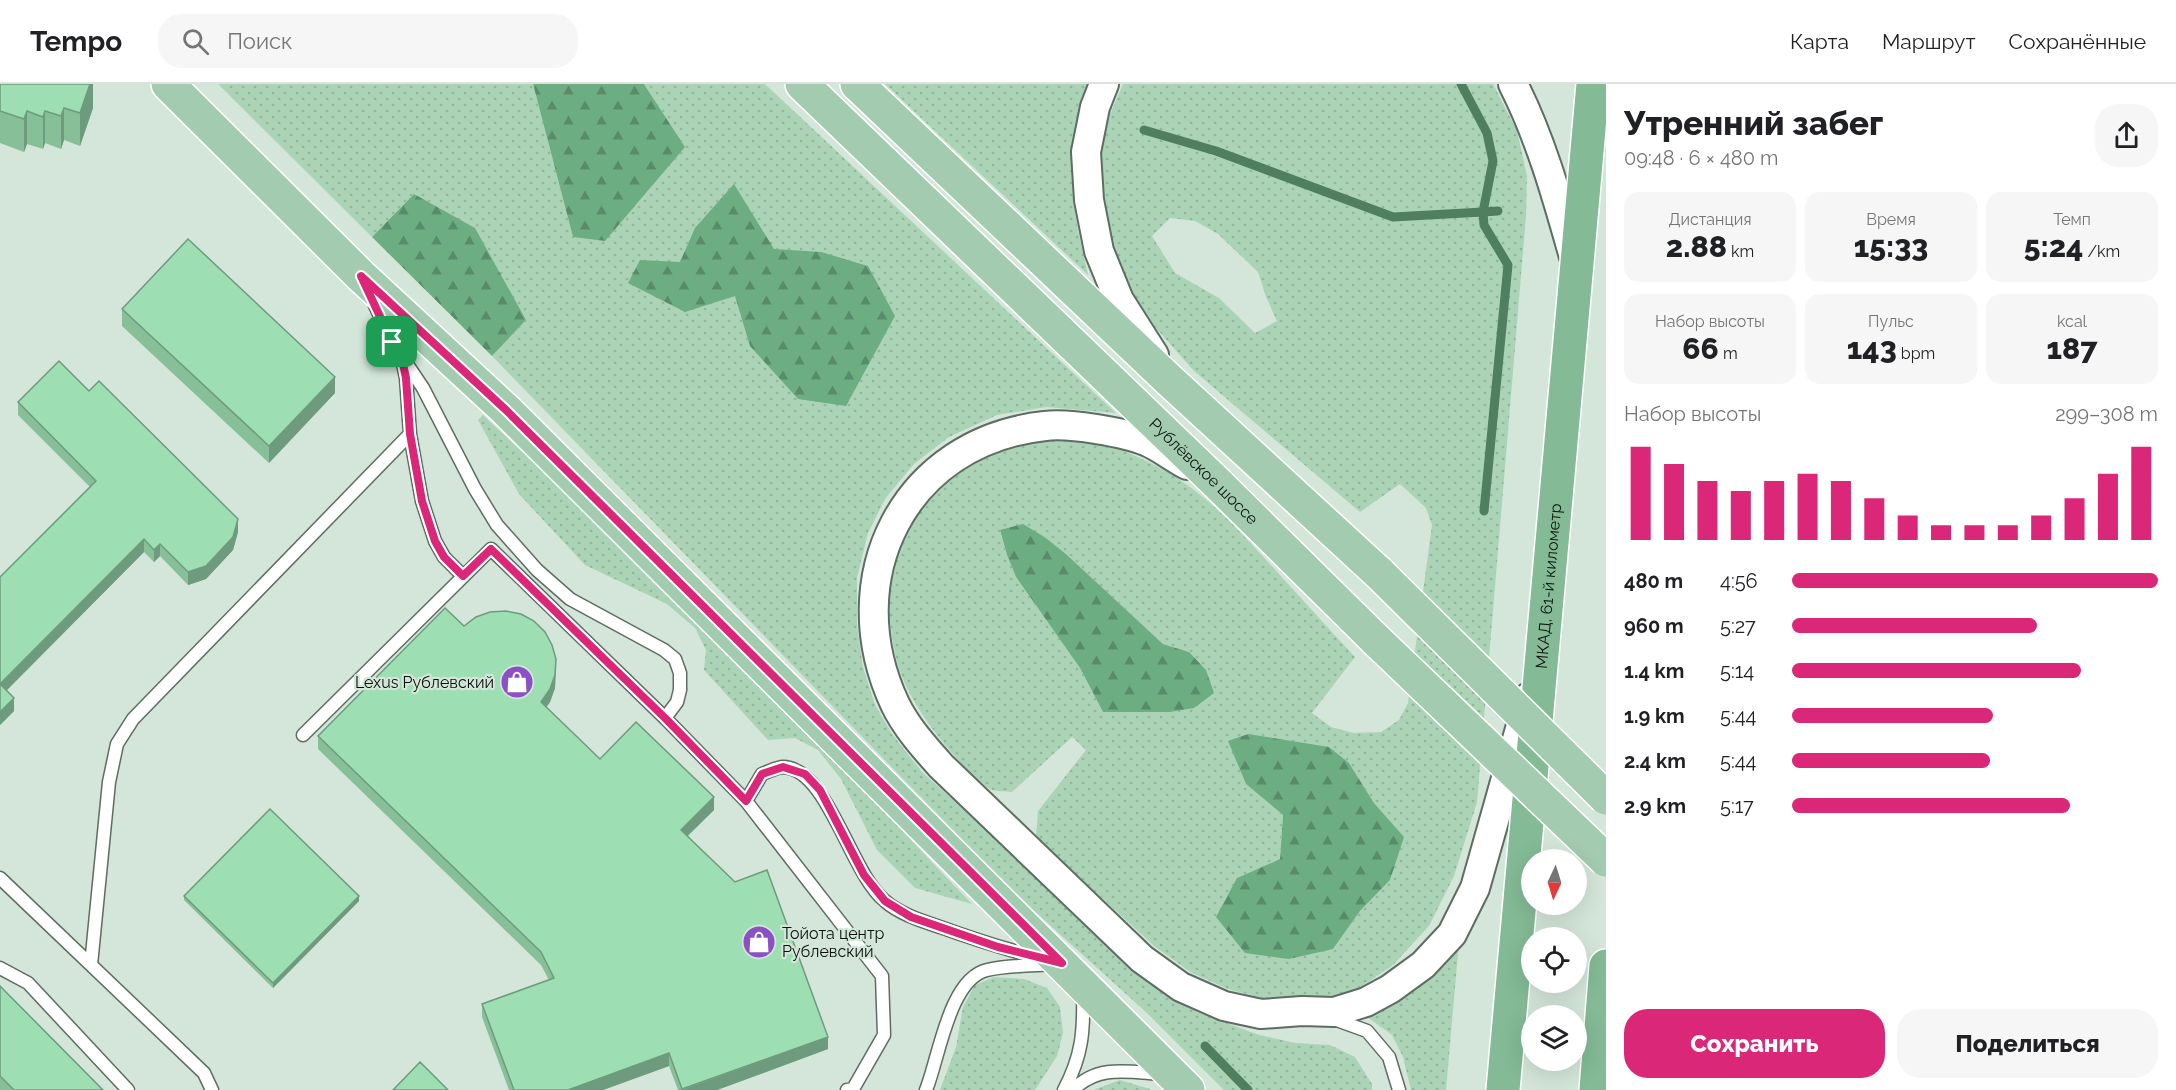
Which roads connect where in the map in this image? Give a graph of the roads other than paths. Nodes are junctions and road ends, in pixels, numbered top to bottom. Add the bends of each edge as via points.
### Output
1 (168, 84) edge
2 (802, 84) edge
3 (857, 84) edge
4 (1104, 84) edge
5 (1513, 84) edge
6 (1593, 84) edge
7 (1577, 264) junction
8 (361, 276) junction
9 (402, 359) junction
10 (1169, 380) junction
11 (410, 434) junction
12 (1217, 483) junction
13 (463, 576) junction
14 (1542, 648) junction
15 (665, 718) junction
16 (303, 735) dead end
17 (1606, 798) edge
18 (746, 801) junction
19 (1606, 860) edge
20 (0, 878) edge
21 (91, 965) junction
22 (1606, 966) edge
23 (0, 968) edge
24 (1072, 973) junction
25 (1302, 1011) junction
26 (1180, 1082) edge
27 (128, 1090) edge
28 (212, 1090) edge
29 (847, 1090) edge
30 (926, 1090) edge
31 (1064, 1090) edge
32 (1073, 1090) edge
33 (1399, 1090) edge
34 (1503, 1090) edge
35 (1596, 1090) edge

1 - 8 main road
2 - 12 main road, Рублёвское шоссе
3 - 10 main road
4 - 10 street via 1086,152 1089,200 1099,251 1119,300
5 - 7 street via 1546,160
6 - 7 highway, МКАД, 61-й километр
7 - 14 highway, МКАД, 61-й километр
8 - 9 lane
8 - 24 main road via 506,410
9 - 11 lane
9 - 15 lane via 423,388 497,525 529,561 570,599 675,659 680,690 677,702
10 - 17 main road, bridge via 1380,574
11 - 13 lane via 422,501 435,541
11 - 21 lane via 133,719 117,744
12 - 19 main road, Рублёвское шоссе, bridge
12 - 25 street via 1147,442 1093,428 1047,425 1002,433 962,451 930,476 902,510 884,546 875,581 873,621 881,665 895,704 915,736 941,766 1142,958 1181,987 1224,1006 1261,1014
13 - 15 lane via 491,549
13 - 16 lane
14 - 25 street via 1475,888 1452,934 1423,965 1366,1002 1334,1012
14 - 34 highway, МКАД, 61-й километр
15 - 18 lane
18 - 24 lane via 762,774 783,767 805,774 820,790 864,875 885,901 911,917
18 - 29 lane via 882,976 884,1035 853,1089
20 - 21 lane
21 - 28 lane via 204,1073
22 - 35 highway
23 - 27 lane via 28,983
24 - 26 main road
24 - 30 lane via 985,970 970,978 956,999
24 - 31 lane via 1084,1029 1079,1055
25 - 33 lane via 1367,1031 1389,1057
26 - 32 lane via 1110,1070 1081,1082

